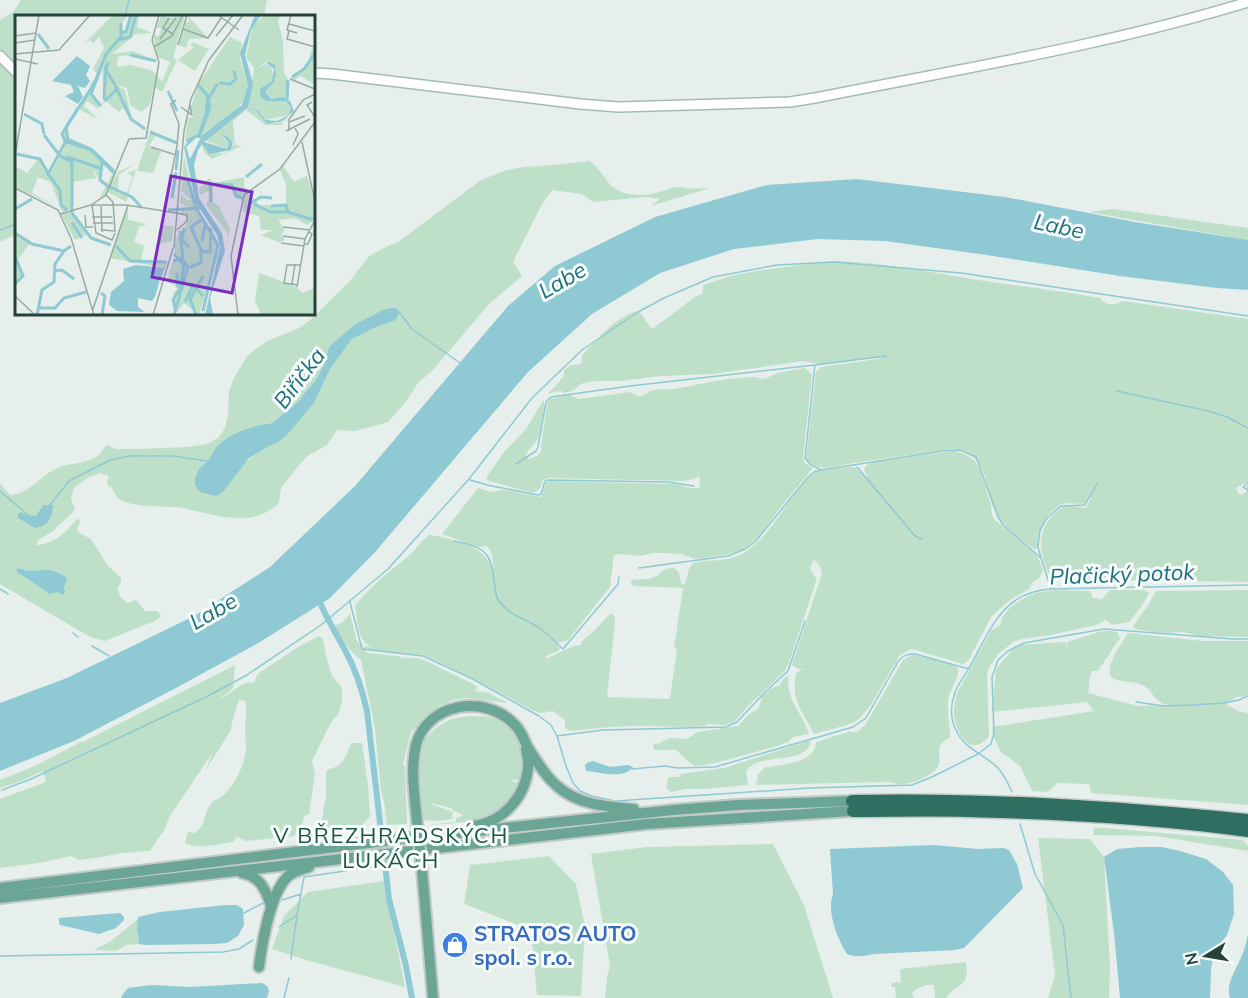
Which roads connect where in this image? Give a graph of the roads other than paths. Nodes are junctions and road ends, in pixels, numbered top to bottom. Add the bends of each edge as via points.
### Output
1 (1248, 2) edge
2 (0, 56) edge
3 (15, 71) edge
4 (315, 73) edge
5 (526, 743) junction
6 (853, 806) junction
7 (673, 810) junction
8 (1248, 820) edge
9 (1248, 831) edge
10 (401, 839) junction
11 (339, 859) junction
12 (199, 876) junction
13 (0, 888) edge
14 (0, 898) edge
15 (270, 904) junction
16 (259, 967) dead end
17 (433, 998) edge

1 - 4 street via 1090,43 790,102 618,107
2 - 3 street
5 - 7 main road via 557,786 574,797 612,807
5 - 10 main road via 528,766 524,786 511,807 499,817 482,825
5 - 17 main road, bridge via 513,722 498,712 477,706 453,708 435,717 420,734 414,771
6 - 7 main road via 738,805
6 - 8 highway via 1010,802
6 - 9 highway via 1070,815
6 - 11 main road via 647,824
7 - 10 main road
10 - 13 main road
11 - 12 main road
11 - 15 main road via 291,874
12 - 14 main road
12 - 15 main road via 250,874 260,882
15 - 16 main road

